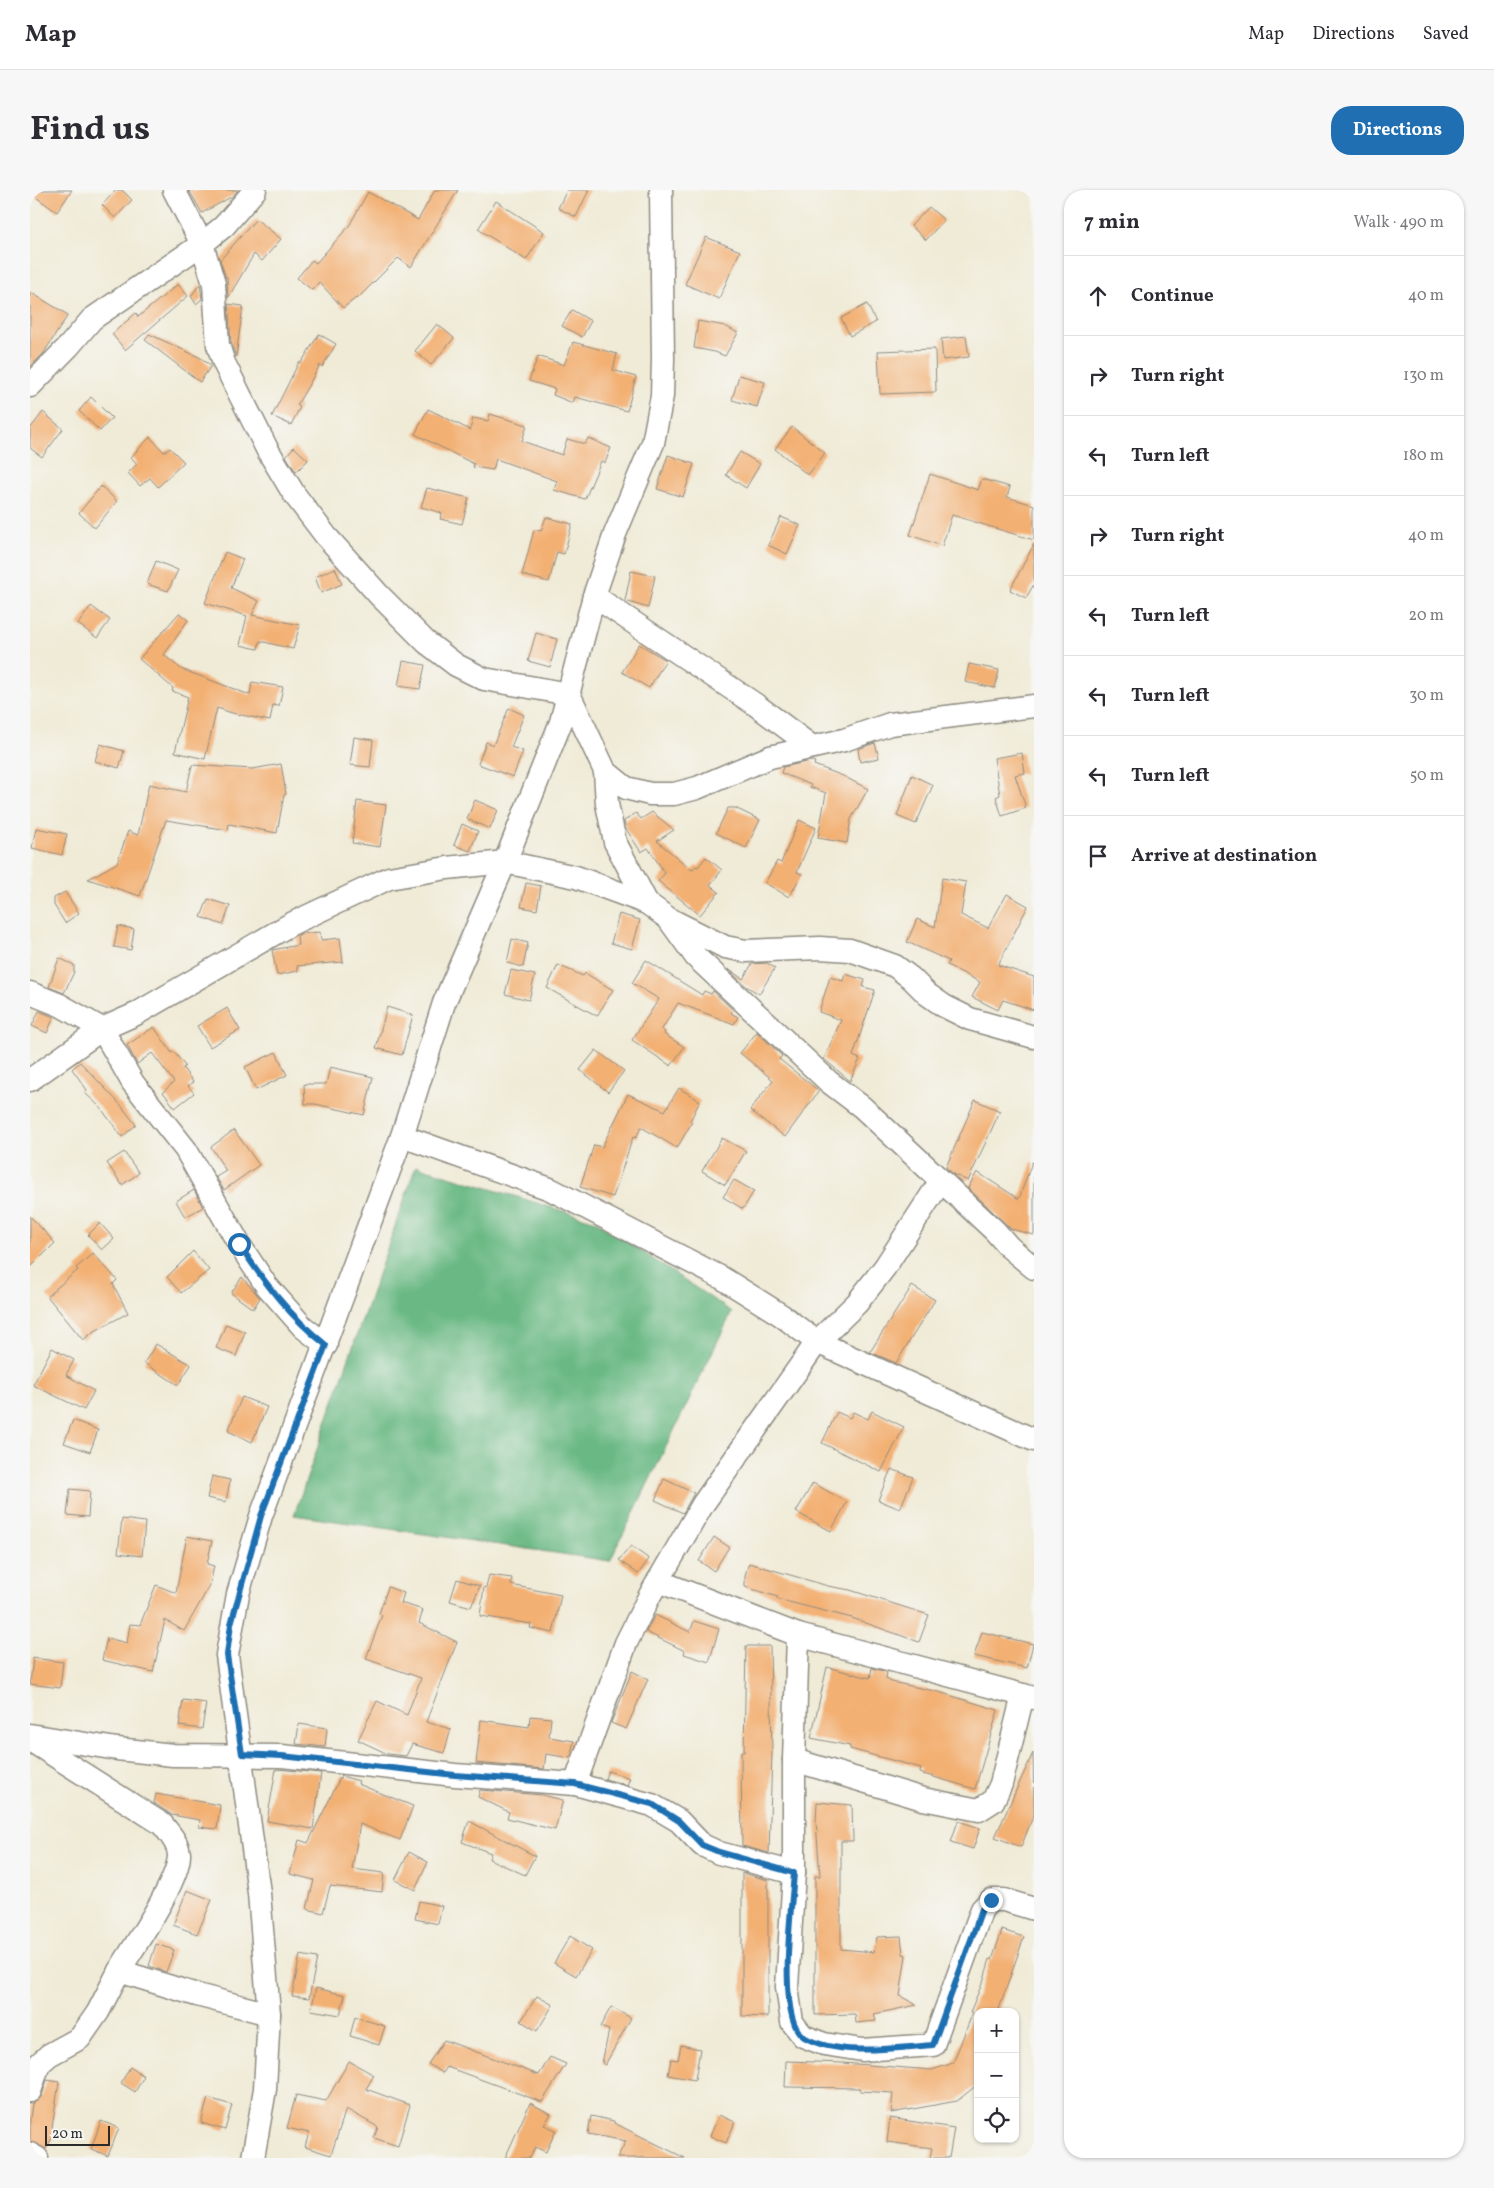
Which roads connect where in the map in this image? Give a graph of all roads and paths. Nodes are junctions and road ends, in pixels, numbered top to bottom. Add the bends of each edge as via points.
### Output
1 (174, 190) edge
2 (255, 190) edge
3 (661, 190) edge
4 (202, 244) junction
5 (30, 386) edge
6 (594, 596) junction
7 (569, 694) junction
8 (1034, 706) edge
9 (811, 746) junction
10 (605, 771) junction
11 (505, 862) junction
12 (647, 903) junction
13 (669, 919) junction
14 (30, 993) edge
15 (102, 1029) junction
16 (1034, 1037) edge
17 (30, 1080) edge
18 (402, 1136) junction
19 (940, 1182) junction
20 (1034, 1268) edge
21 (817, 1342) junction
22 (326, 1345) junction
23 (1034, 1440) edge
24 (658, 1580) junction
25 (798, 1635) junction
26 (1028, 1696) edge
27 (30, 1735) edge
28 (30, 1740) edge
29 (242, 1754) junction
30 (794, 1760) junction
31 (575, 1784) junction
32 (794, 1873) junction
33 (1034, 1908) edge
34 (119, 1971) junction
35 (269, 2014) junction
36 (30, 2091) edge
37 (30, 2154) edge
38 (37, 2158) edge
39 (253, 2158) edge

1 - 4 street
2 - 4 street via 224,226
3 - 6 street via 663,358 658,423 646,462 614,534
4 - 5 street via 92,319
4 - 7 street via 214,284 218,345 224,363 267,449 294,494 326,536 426,642 456,665 484,679
6 - 7 street
6 - 9 street
7 - 10 street
7 - 11 street
8 - 9 street via 890,724 844,740
9 - 10 street via 770,757 697,788 674,794 650,794 626,788
10 - 12 street via 607,804 616,842
11 - 12 street via 576,877
11 - 15 street via 389,878 291,924 136,1014
11 - 18 street via 444,1003
12 - 13 street
13 - 16 street via 725,947 746,950 820,948 858,953 895,966 927,994 961,1014
13 - 19 street via 696,957
14 - 15 street via 60,1005
15 - 17 street
15 - 22 street via 133,1083 186,1150 266,1285 303,1327
18 - 21 street via 550,1189 722,1278
18 - 22 street
19 - 20 street
19 - 21 street via 885,1268 857,1303
21 - 23 street
21 - 24 street via 703,1504
22 - 29 street via 261,1516 231,1624 227,1655
24 - 25 street
24 - 31 street via 626,1643
25 - 26 street
25 - 30 street
26 - 30 street via 1001,1784 993,1802 979,1810 923,1799
27 - 29 street via 173,1755
28 - 34 street via 162,1824 177,1844 179,1855 171,1883
29 - 31 street
29 - 35 street via 259,1893
30 - 32 street
31 - 32 street via 652,1804 679,1821 710,1849
32 - 33 street via 787,1987 792,2022 803,2036 824,2044 862,2050 933,2045 982,1909 991,1900
34 - 35 street
34 - 36 street via 80,2038 39,2064
35 - 39 street via 265,2089
37 - 38 street

